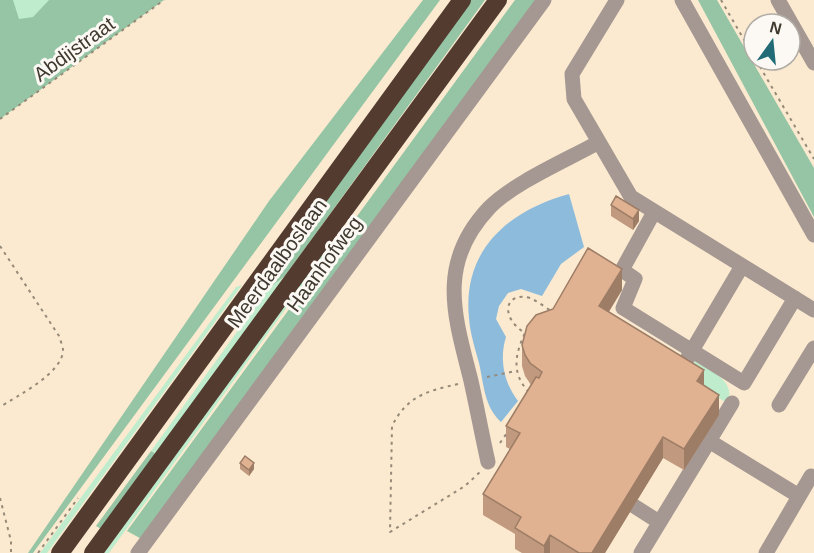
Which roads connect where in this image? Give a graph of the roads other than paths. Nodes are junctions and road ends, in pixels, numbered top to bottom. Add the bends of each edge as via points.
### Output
1 (462, 0) edge
2 (498, 0) edge
3 (544, 0) edge
4 (616, 0) edge
5 (682, 0) edge
6 (778, 0) edge
7 (814, 63) edge
8 (599, 142) junction
9 (654, 212) junction
10 (814, 235) edge
11 (742, 266) junction
12 (795, 298) junction
13 (814, 310) edge
14 (640, 318) junction
15 (630, 334) edge
16 (814, 348) edge
17 (692, 351) junction
18 (677, 375) edge
19 (732, 403) dead end
20 (779, 405) dead end
21 (709, 441) junction
22 (488, 462) road end
23 (814, 478) edge
24 (799, 496) junction
25 (634, 506) dead end
26 (660, 522) junction
27 (60, 553) edge
28 (93, 553) edge
29 (138, 553) edge
30 (641, 553) edge
31 (766, 553) edge

1 - 27 highway, Meerdaalboslaan
2 - 28 highway, Meerdaalboslaan
3 - 29 street, Haanhofweg
4 - 8 street via 572,74 574,99
5 - 10 street
6 - 7 street
8 - 9 street via 631,197
8 - 22 street via 507,193 489,208 468,238 458,264 453,300 475,380
9 - 11 street
9 - 14 street via 622,270 635,279 623,308
11 - 12 street
11 - 17 street
12 - 13 street
12 - 17 street via 744,383
14 - 15 street
14 - 17 street
16 - 20 street
17 - 18 street
19 - 21 street
21 - 24 street
21 - 26 street
23 - 24 street via 811,476
24 - 31 street
25 - 26 street
26 - 30 street

